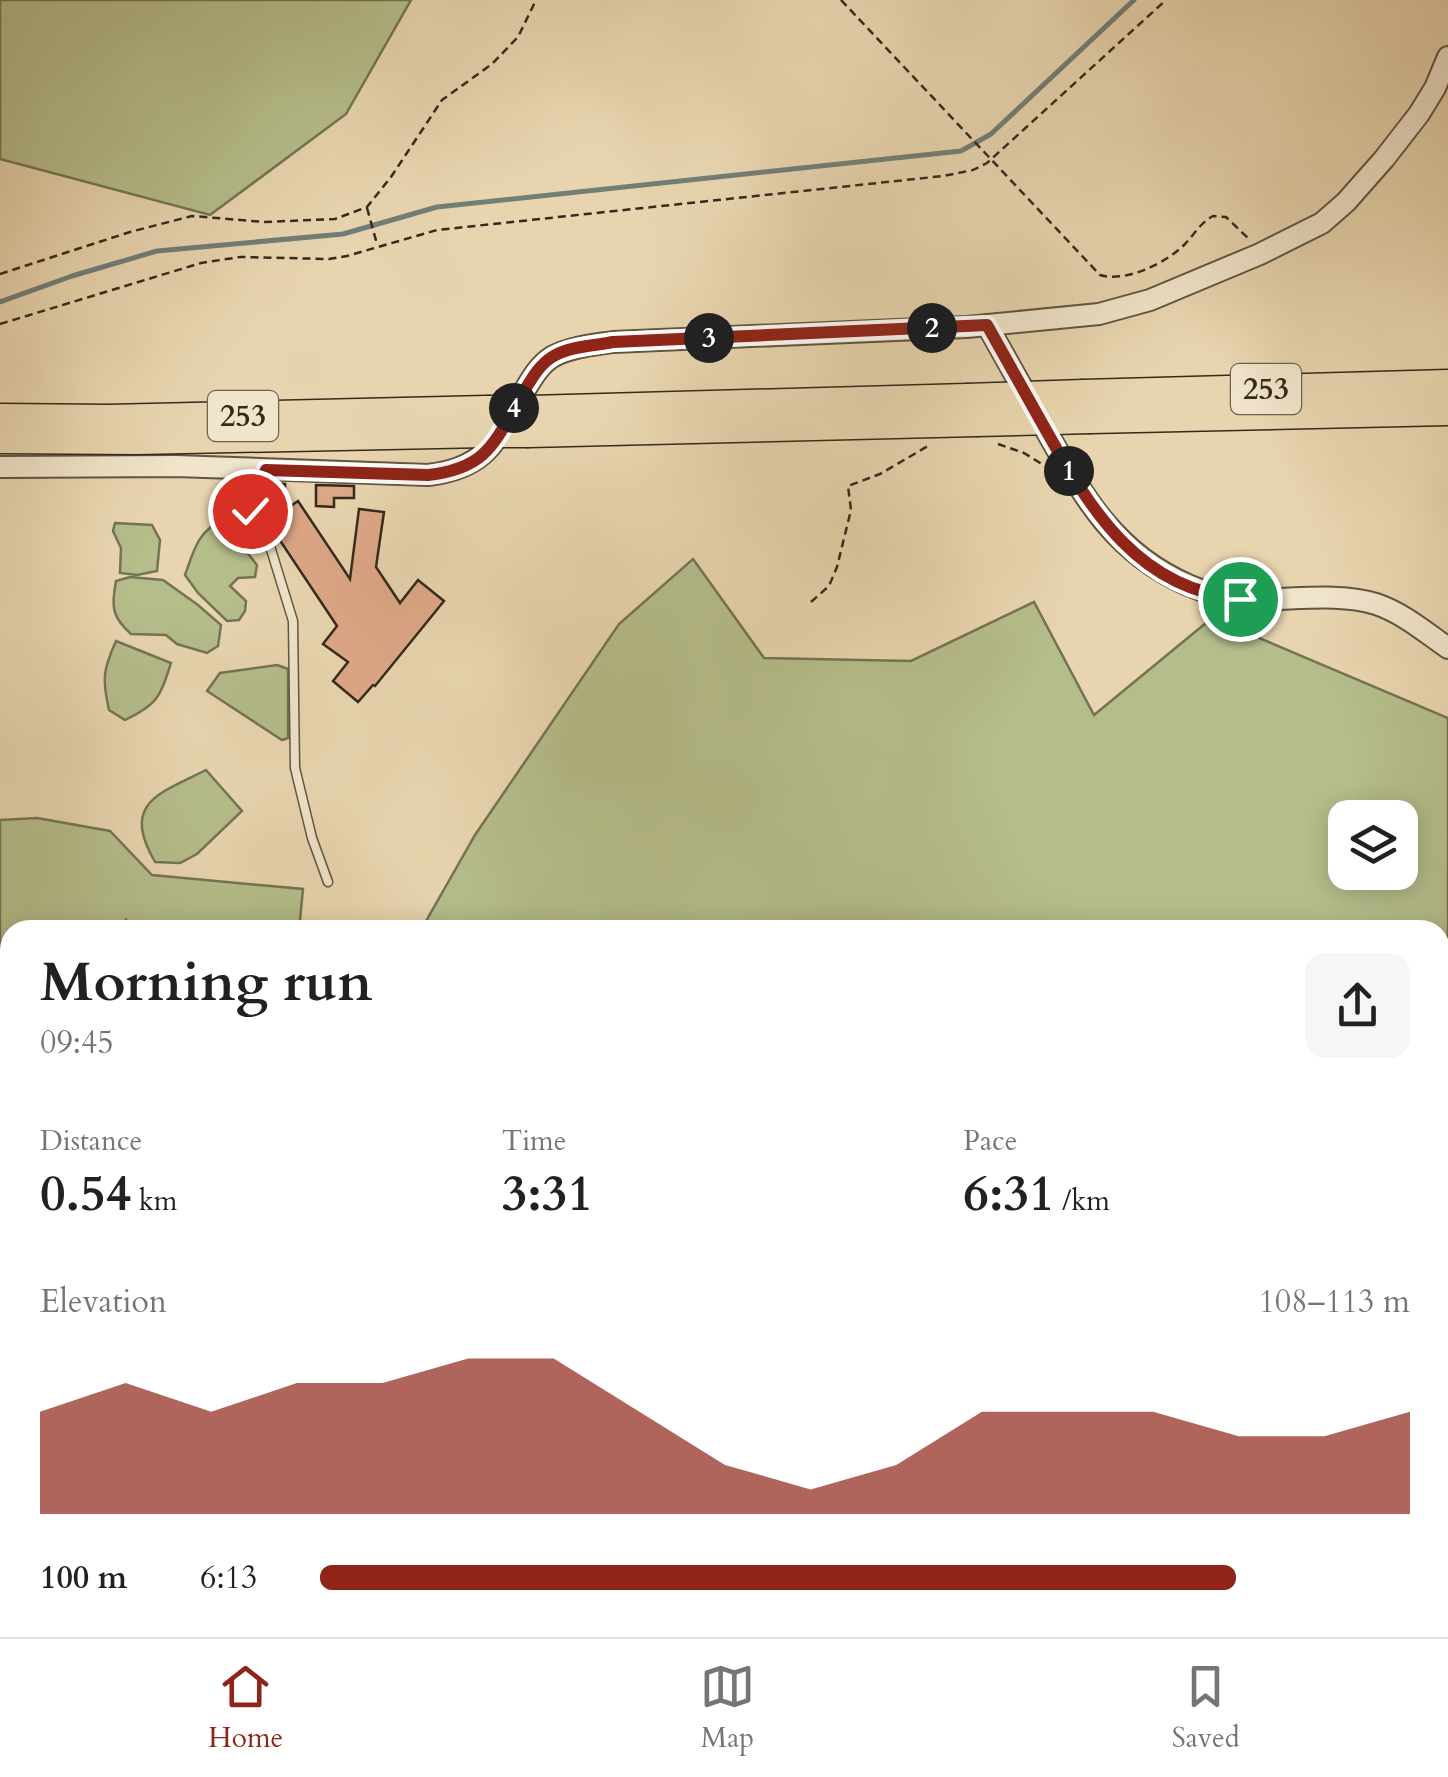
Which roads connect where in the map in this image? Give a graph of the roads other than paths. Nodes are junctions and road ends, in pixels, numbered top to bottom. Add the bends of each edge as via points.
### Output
1 (1448, 57) edge
2 (987, 325) junction
3 (1448, 384) edge
4 (1088, 407) junction
5 (1448, 411) edge
6 (0, 418) edge
7 (487, 422) junction
8 (0, 439) edge
9 (0, 467) edge
10 (266, 470) junction
11 (1448, 648) edge
12 (328, 882) dead end

1 - 2 street via 1418,114 1322,223 1150,300 1099,314
2 - 10 street via 613,342 569,350 541,366 493,444 464,468 428,475
2 - 11 street via 1073,479 1116,537 1146,562 1224,598 1365,601 1395,612
3 - 4 highway, 253
4 - 5 highway, 253
4 - 7 highway, 253, bridge
6 - 7 highway, 253
7 - 8 highway, 253 via 136,440
9 - 10 street
10 - 12 lane via 250,511 293,621 295,768

